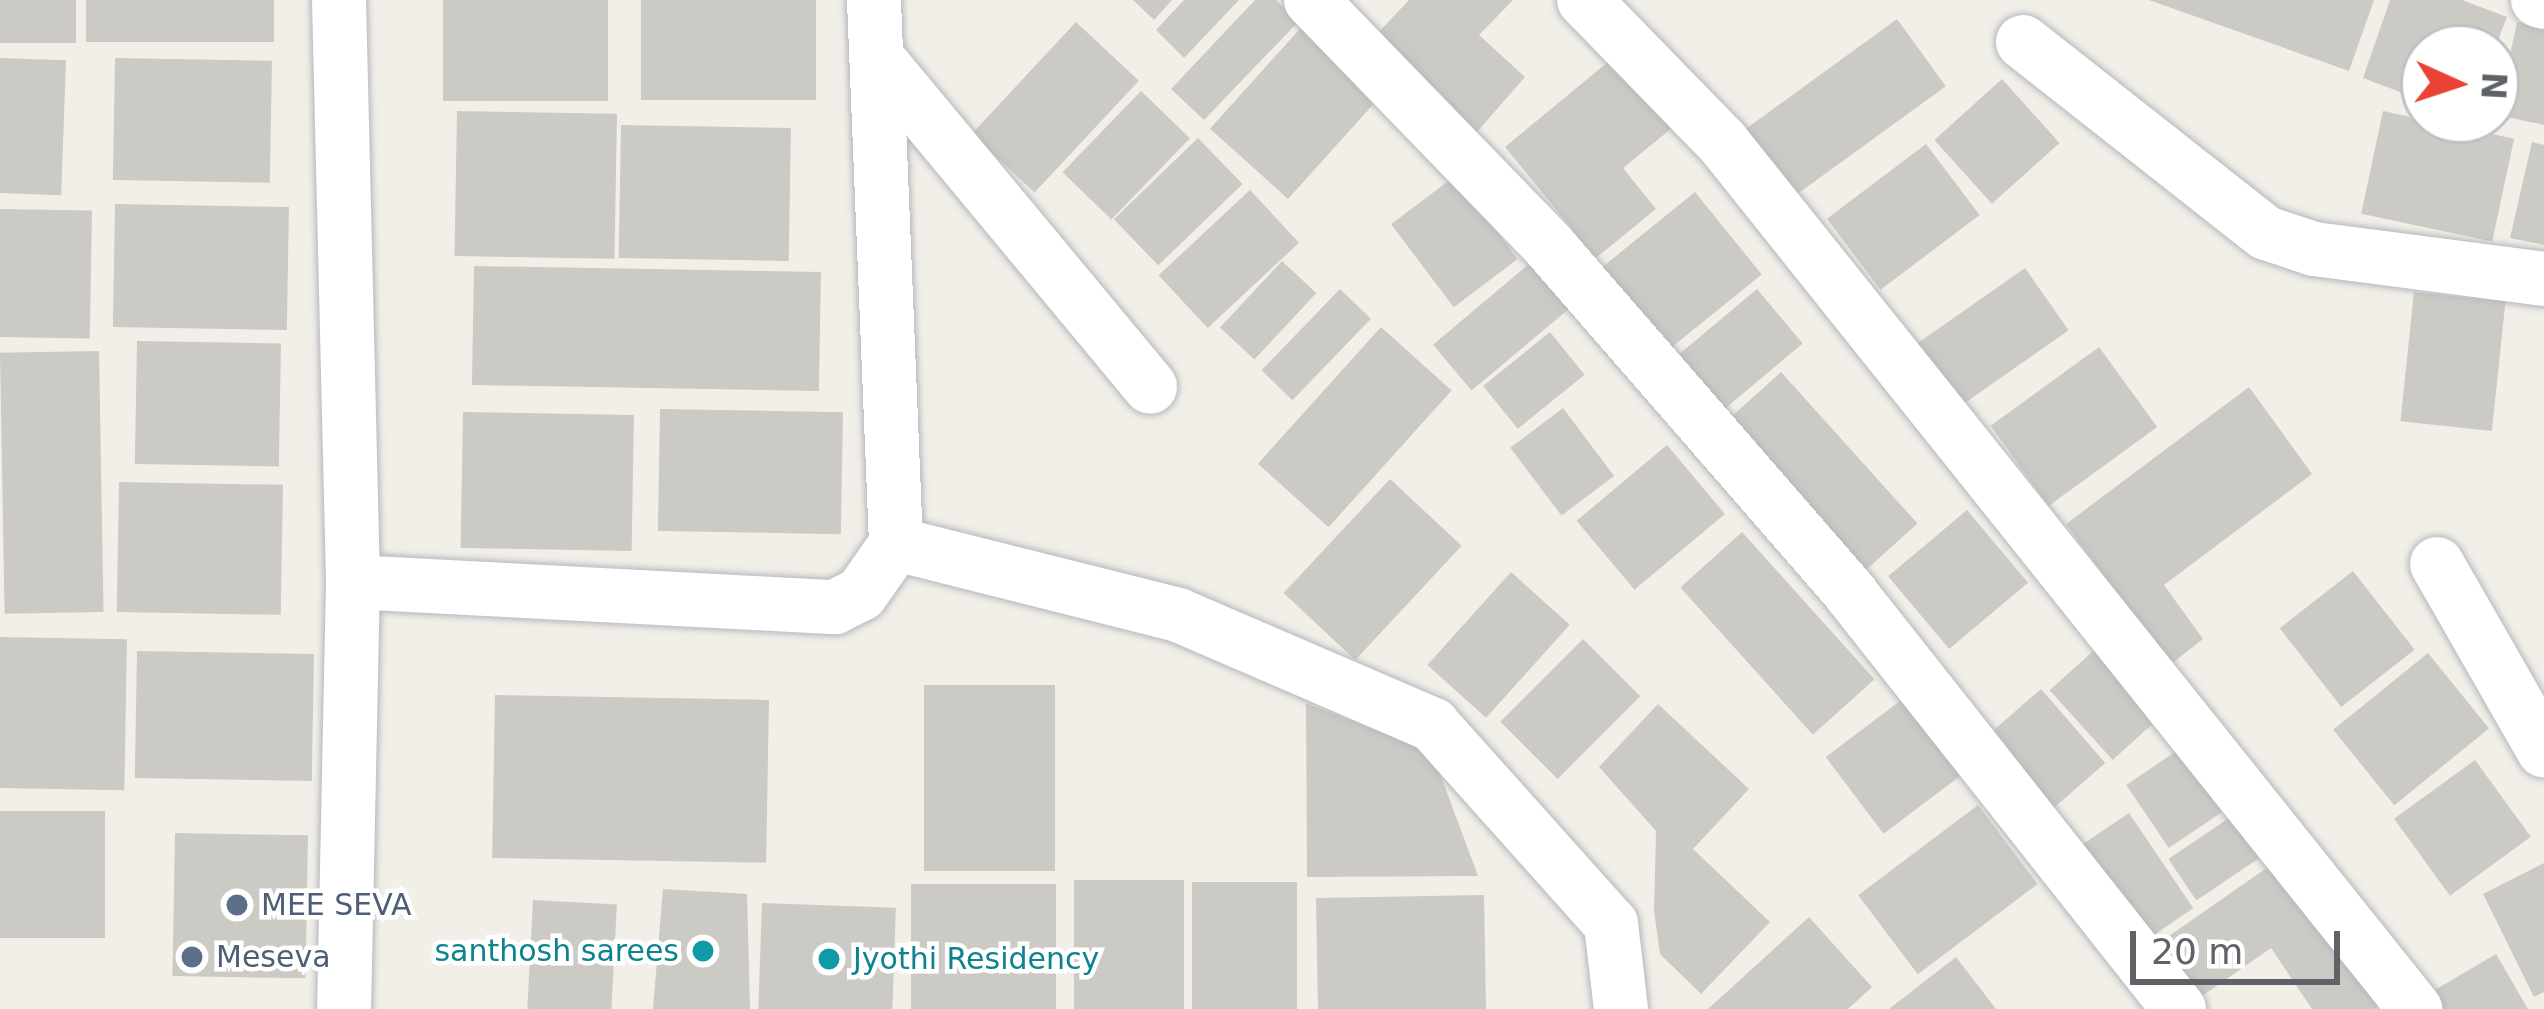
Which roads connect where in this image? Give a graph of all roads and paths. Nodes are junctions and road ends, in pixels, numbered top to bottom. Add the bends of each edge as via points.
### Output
1 (339, 0) edge
2 (874, 0) edge
3 (1311, 0) edge
4 (1584, 0) edge
5 (2023, 42) dead end
6 (878, 59) junction
7 (2544, 279) edge
8 (1150, 387) dead end
9 (896, 544) junction
10 (2438, 563) dead end
11 (353, 582) junction
12 (2544, 751) edge
13 (344, 1009) edge
14 (1621, 1009) edge
15 (2179, 1009) edge
16 (2415, 1009) edge

1 - 11 street
2 - 6 street
3 - 15 street via 1549,246 1821,559
4 - 16 street via 1723,143
5 - 7 street via 2266,233 2314,249
6 - 8 street
6 - 9 street
9 - 11 street via 861,594 835,607
9 - 14 street via 1178,615 1433,725 1611,924
10 - 12 street
11 - 13 street

